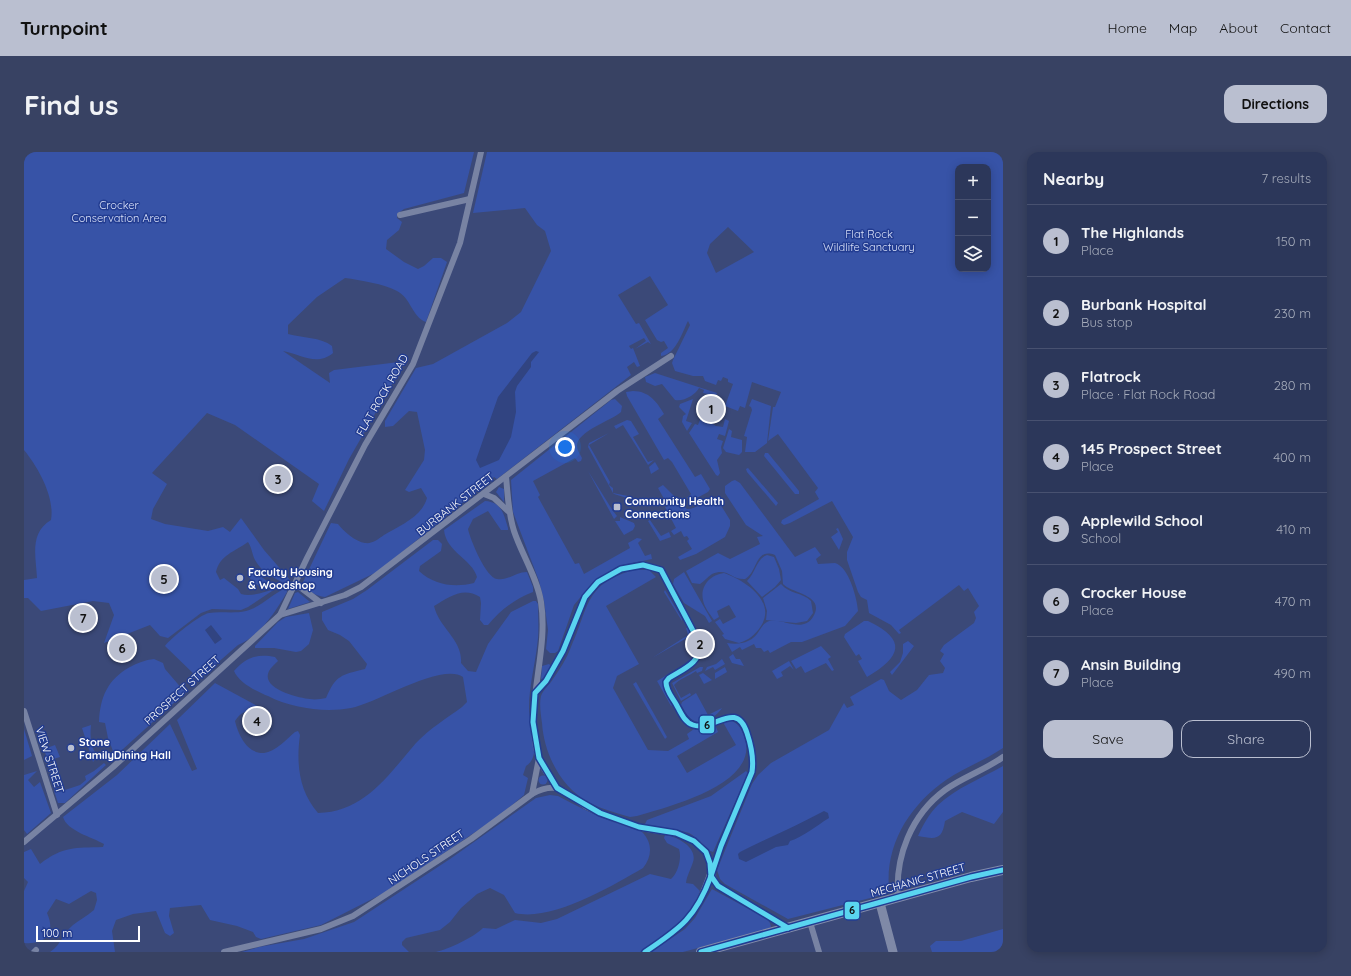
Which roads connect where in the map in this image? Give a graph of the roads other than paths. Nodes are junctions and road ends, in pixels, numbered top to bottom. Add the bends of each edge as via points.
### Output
1 (481, 152) edge
2 (470, 199) junction
3 (400, 215) dead end
4 (671, 356) dead end
5 (506, 477) junction
6 (484, 494) junction
7 (508, 511) junction
8 (296, 584) junction
9 (321, 604) junction
10 (280, 615) junction
11 (24, 711) edge
12 (1003, 757) edge
13 (539, 758) junction
14 (557, 788) junction
15 (532, 794) junction
16 (57, 815) junction
17 (24, 842) edge
18 (1003, 870) edge
19 (710, 874) junction
20 (898, 898) junction
21 (880, 903) junction
22 (810, 922) junction
23 (788, 928) junction
24 (224, 952) edge
25 (645, 952) edge
26 (701, 952) edge
27 (818, 952) edge
28 (893, 952) edge

1 - 2 street, FLAT ROCK ROAD
2 - 3 street
2 - 8 street, FLAT ROCK ROAD via 460,243 412,364 365,445 318,535
4 - 5 street, BURBANK STREET via 630,383
5 - 6 street, BURBANK STREET
5 - 7 street
6 - 7 street via 494,498
6 - 9 street, BURBANK STREET via 365,585
7 - 13 street via 541,603 542,630 533,722
8 - 9 street
8 - 10 street, FLAT ROCK ROAD
9 - 10 street, BURBANK STREET
10 - 16 street, PROSPECT STREET
11 - 16 street, VIEW STREET
12 - 20 street via 930,802 911,830 902,852 898,874
13 - 14 street
13 - 15 street
14 - 15 street, NICHOLS STREET via 538,790
14 - 19 street via 594,810 626,823 676,833 694,841 706,852
15 - 24 street, NICHOLS STREET via 471,840 353,916 321,929
16 - 17 street, PROSPECT STREET
18 - 20 main road, MECHANIC STREET
19 - 23 street via 722,889
19 - 25 street via 702,898 690,918
20 - 21 main road, MECHANIC STREET
21 - 22 main road, MECHANIC STREET
21 - 28 street
22 - 23 main road, MECHANIC STREET
22 - 27 street
23 - 26 main road, MECHANIC STREET

